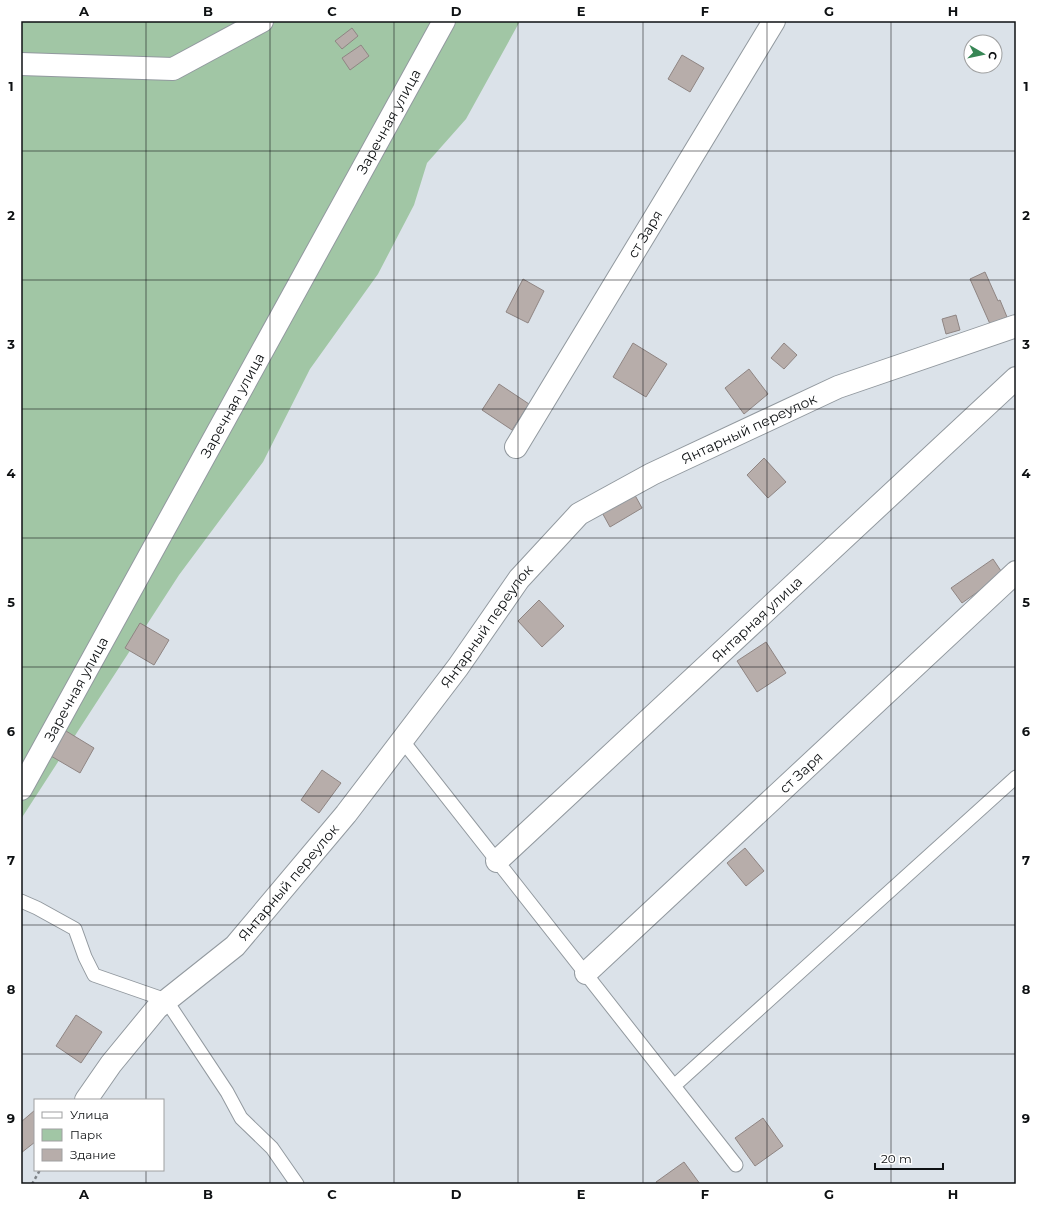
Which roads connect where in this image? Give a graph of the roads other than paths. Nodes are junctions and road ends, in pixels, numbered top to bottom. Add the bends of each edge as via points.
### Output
1 (262, 21) edge
2 (444, 21) edge
3 (774, 21) edge
4 (21, 64) edge
5 (1016, 326) edge
6 (1016, 378) edge
7 (516, 447) dead end
8 (1016, 572) edge
9 (402, 740) junction
10 (1016, 777) edge
11 (21, 789) edge
12 (497, 861) junction
13 (21, 901) edge
14 (586, 973) junction
15 (166, 1000) junction
16 (674, 1086) junction
17 (87, 1099) edge
18 (736, 1165) dead end
19 (297, 1184) edge

1 - 4 street via 174,69
2 - 11 street, Заречная улица
3 - 7 street, ст Заря
5 - 9 street, Янтарный переулок via 838,387 652,474 579,514 519,579 458,667
6 - 12 street, Янтарная улица
8 - 14 street, ст Заря
9 - 12 lane
9 - 15 street, Янтарный переулок via 346,814 235,946
10 - 16 lane
12 - 14 lane
13 - 15 lane via 75,929 94,975
14 - 16 lane
15 - 17 street, Янтарный переулок via 111,1064
15 - 19 lane via 227,1092 241,1118 272,1148
16 - 18 lane

